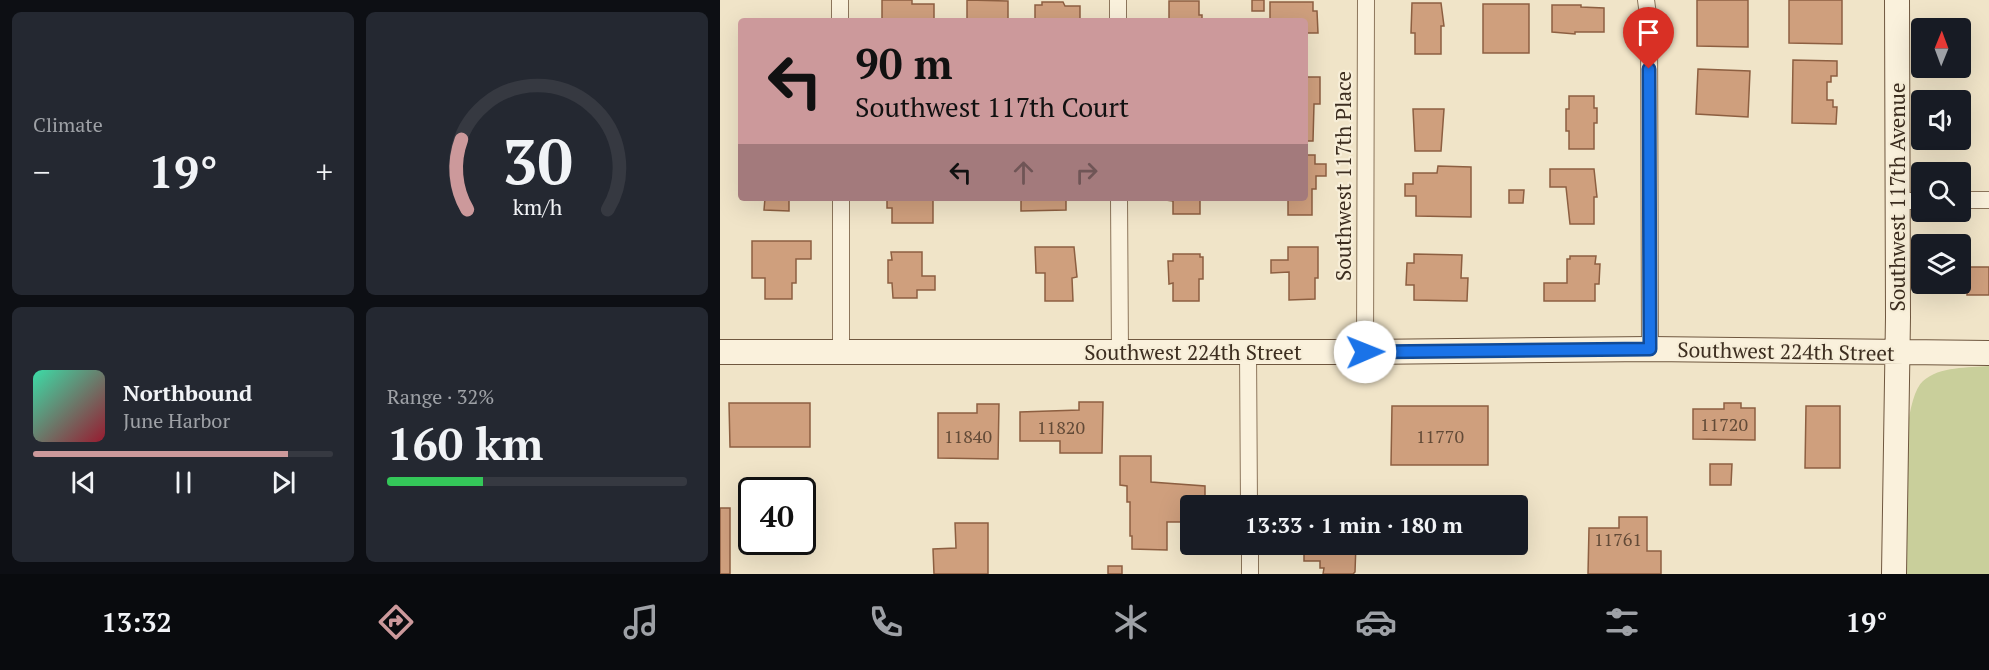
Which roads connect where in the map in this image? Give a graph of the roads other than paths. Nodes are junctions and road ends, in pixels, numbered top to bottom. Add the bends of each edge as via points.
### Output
1 (1118, 0) edge
2 (1366, 0) edge
3 (1646, 0) edge
4 (1897, 0) edge
5 (840, 1) edge
6 (840, 18) edge
7 (1118, 18) edge
8 (1971, 200) edge
9 (1989, 200) edge
10 (841, 201) edge
11 (1119, 201) edge
12 (1910, 201) edge
13 (1650, 349) junction
14 (720, 352) edge
15 (840, 352) junction
16 (1120, 352) junction
17 (1248, 352) junction
18 (1365, 352) junction
19 (1898, 353) junction
20 (1989, 353) edge
21 (1250, 495) edge
22 (1250, 555) edge
23 (1250, 574) edge
24 (1894, 574) edge

1 - 7 street
2 - 18 street, Southwest 117th Place
3 - 13 street
4 - 12 street, Southwest 117th Avenue
5 - 6 street
8 - 9 street
10 - 15 street
11 - 16 street
12 - 19 street, Southwest 117th Avenue
13 - 18 street, Southwest 224th Street
13 - 19 street, Southwest 224th Street
14 - 15 street, Southwest 224th Street
15 - 16 street, Southwest 224th Street
16 - 17 street, Southwest 224th Street
17 - 18 street, Southwest 224th Street
17 - 21 street
19 - 20 street, Southwest 224th Street
19 - 24 street, Southwest 117th Avenue
22 - 23 street

